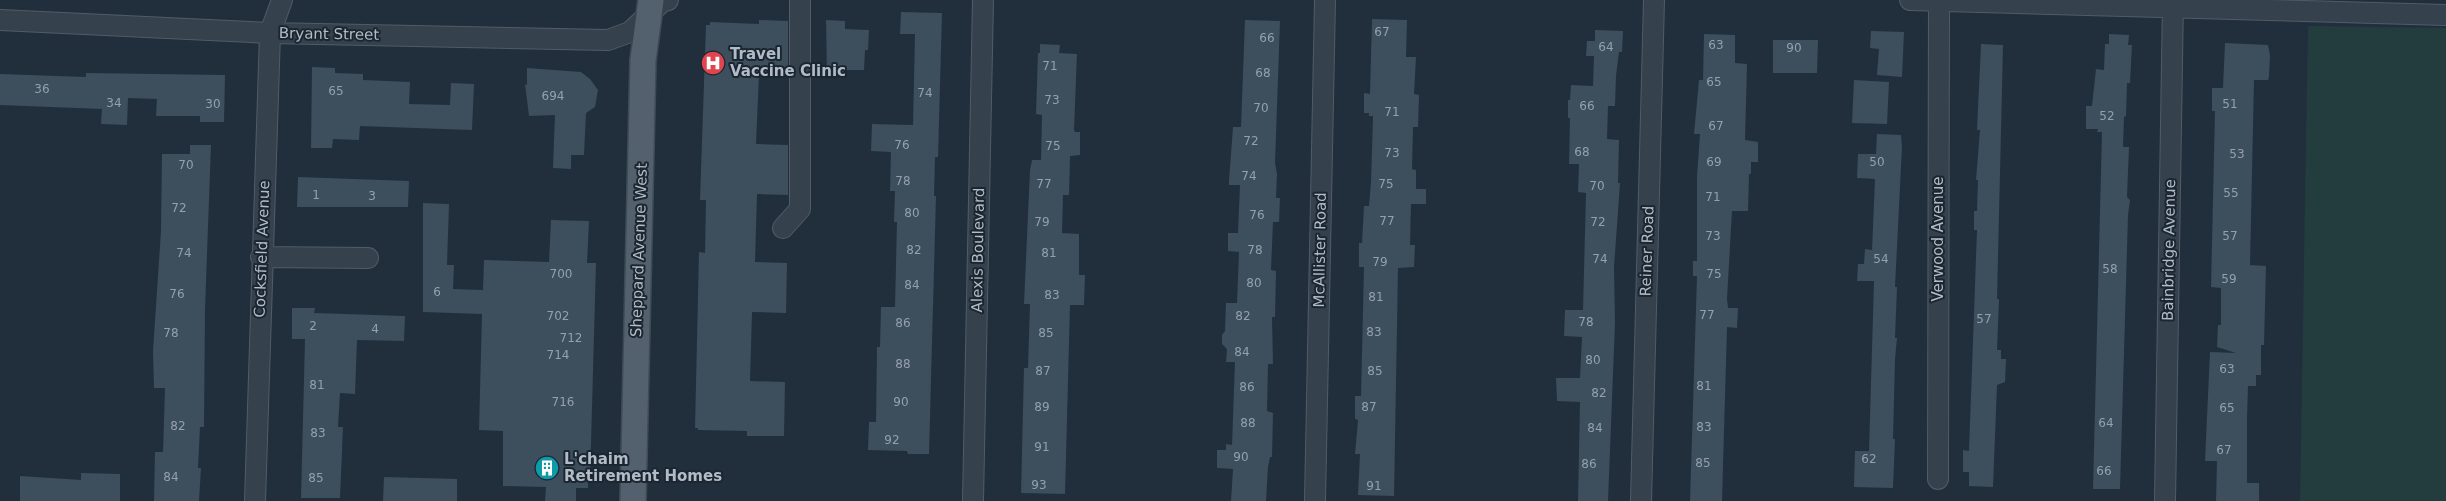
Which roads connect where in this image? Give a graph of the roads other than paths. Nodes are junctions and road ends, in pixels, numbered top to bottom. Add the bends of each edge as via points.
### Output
1 (282, 0) edge
2 (800, 0) edge
3 (983, 0) edge
4 (1325, 0) edge
5 (1654, 0) edge
6 (1910, 0) edge
7 (1939, 0) edge
8 (2172, 4) edge
9 (656, 5) edge
10 (2446, 15) edge
11 (0, 20) edge
12 (270, 33) junction
13 (783, 228) dead end
14 (261, 257) junction
15 (368, 258) dead end
16 (1938, 479) dead end
17 (254, 501) edge
18 (633, 501) edge
19 (973, 501) edge
20 (1315, 501) edge
21 (1641, 501) edge
22 (2165, 501) edge

1 - 12 street, Cocksfield Avenue
2 - 13 street via 800,209
3 - 19 street, Alexis Boulevard
4 - 20 street, McAllister Road
5 - 21 street, Reiner Road
6 - 7 street
7 - 8 street
7 - 16 street, Verwood Avenue
8 - 10 street
8 - 22 street, Bainbridge Avenue
9 - 12 street, Bryant Street via 630,32 608,40
9 - 18 main road, Sheppard Avenue West via 643,60
11 - 12 street, Bryant Street
12 - 14 street, Cocksfield Avenue
14 - 15 street
14 - 17 street, Cocksfield Avenue

